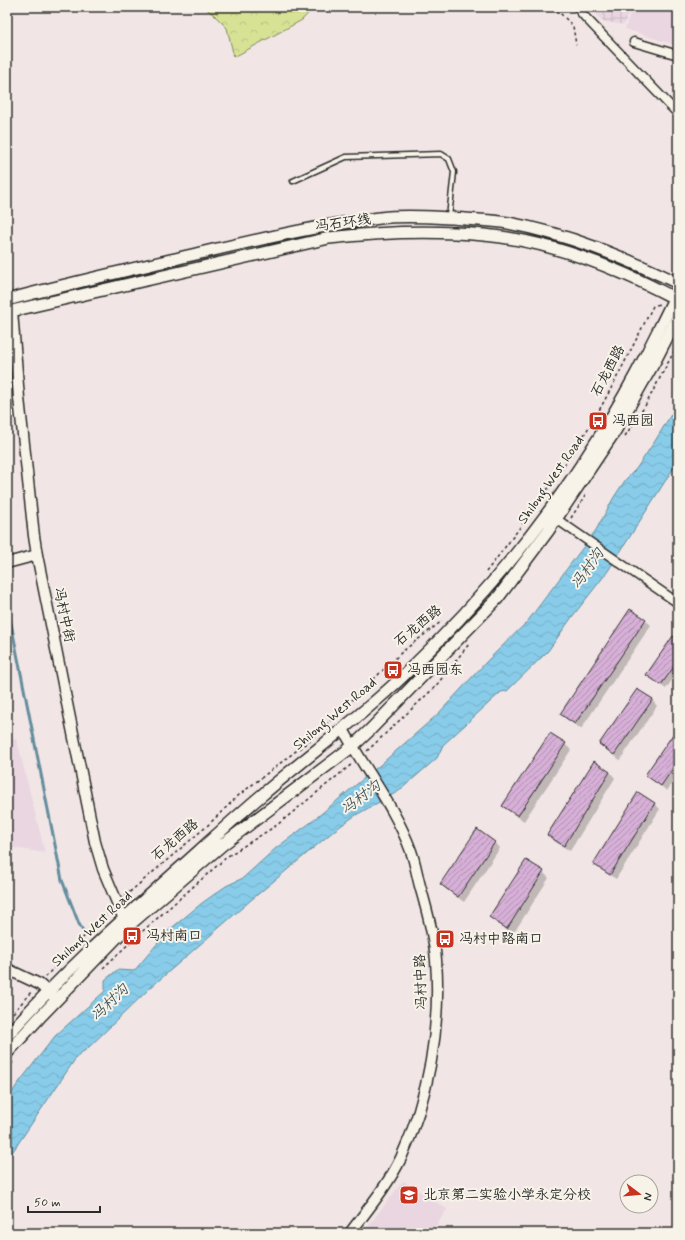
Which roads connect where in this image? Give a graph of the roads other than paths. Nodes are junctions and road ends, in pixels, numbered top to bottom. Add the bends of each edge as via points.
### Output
1 (579, 7) edge
2 (634, 42) dead end
3 (678, 55) edge
4 (678, 114) edge
5 (293, 181) dead end
6 (449, 218) junction
7 (678, 283) edge
8 (677, 295) edge
9 (7, 300) edge
10 (10, 311) edge
11 (678, 316) edge
12 (552, 516) junction
13 (37, 554) junction
14 (9, 562) edge
15 (678, 604) edge
16 (343, 729) junction
17 (353, 746) junction
18 (124, 918) junction
19 (7, 969) edge
20 (48, 991) junction
21 (56, 1000) junction
22 (7, 1036) edge
23 (7, 1053) edge
24 (350, 1233) edge

1 - 4 street via 585,17
2 - 3 street
5 - 6 lane via 346,157 441,154 449,159 454,172
6 - 7 main road, 冯石环线 via 508,223 556,234 610,253
6 - 9 main road, 冯石环线 via 386,217 317,228
8 - 10 main road, 冯石环线 via 550,247 485,235 420,231 329,238
8 - 12 main road, Shilong West Road via 608,425
10 - 13 street, 冯村中街
11 - 12 main road, Shilong West Road via 615,431
12 - 15 street
12 - 16 main road, Shilong West Road via 450,629 402,677
12 - 17 main road, Shilong West Road via 496,599
13 - 14 street
13 - 18 street, 冯村中街 via 95,842 103,869
16 - 17 street, 冯村中路
16 - 18 main road, Shilong West Road via 260,797
17 - 21 main road, Shilong West Road via 222,845 127,928
17 - 24 street, 冯村中路 via 389,804 411,851 428,914 436,959 437,994 436,1034 432,1058 411,1133 388,1181
18 - 20 main road, Shilong West Road
19 - 20 street
20 - 21 street
20 - 22 main road, Shilong West Road
21 - 23 main road, Shilong West Road

